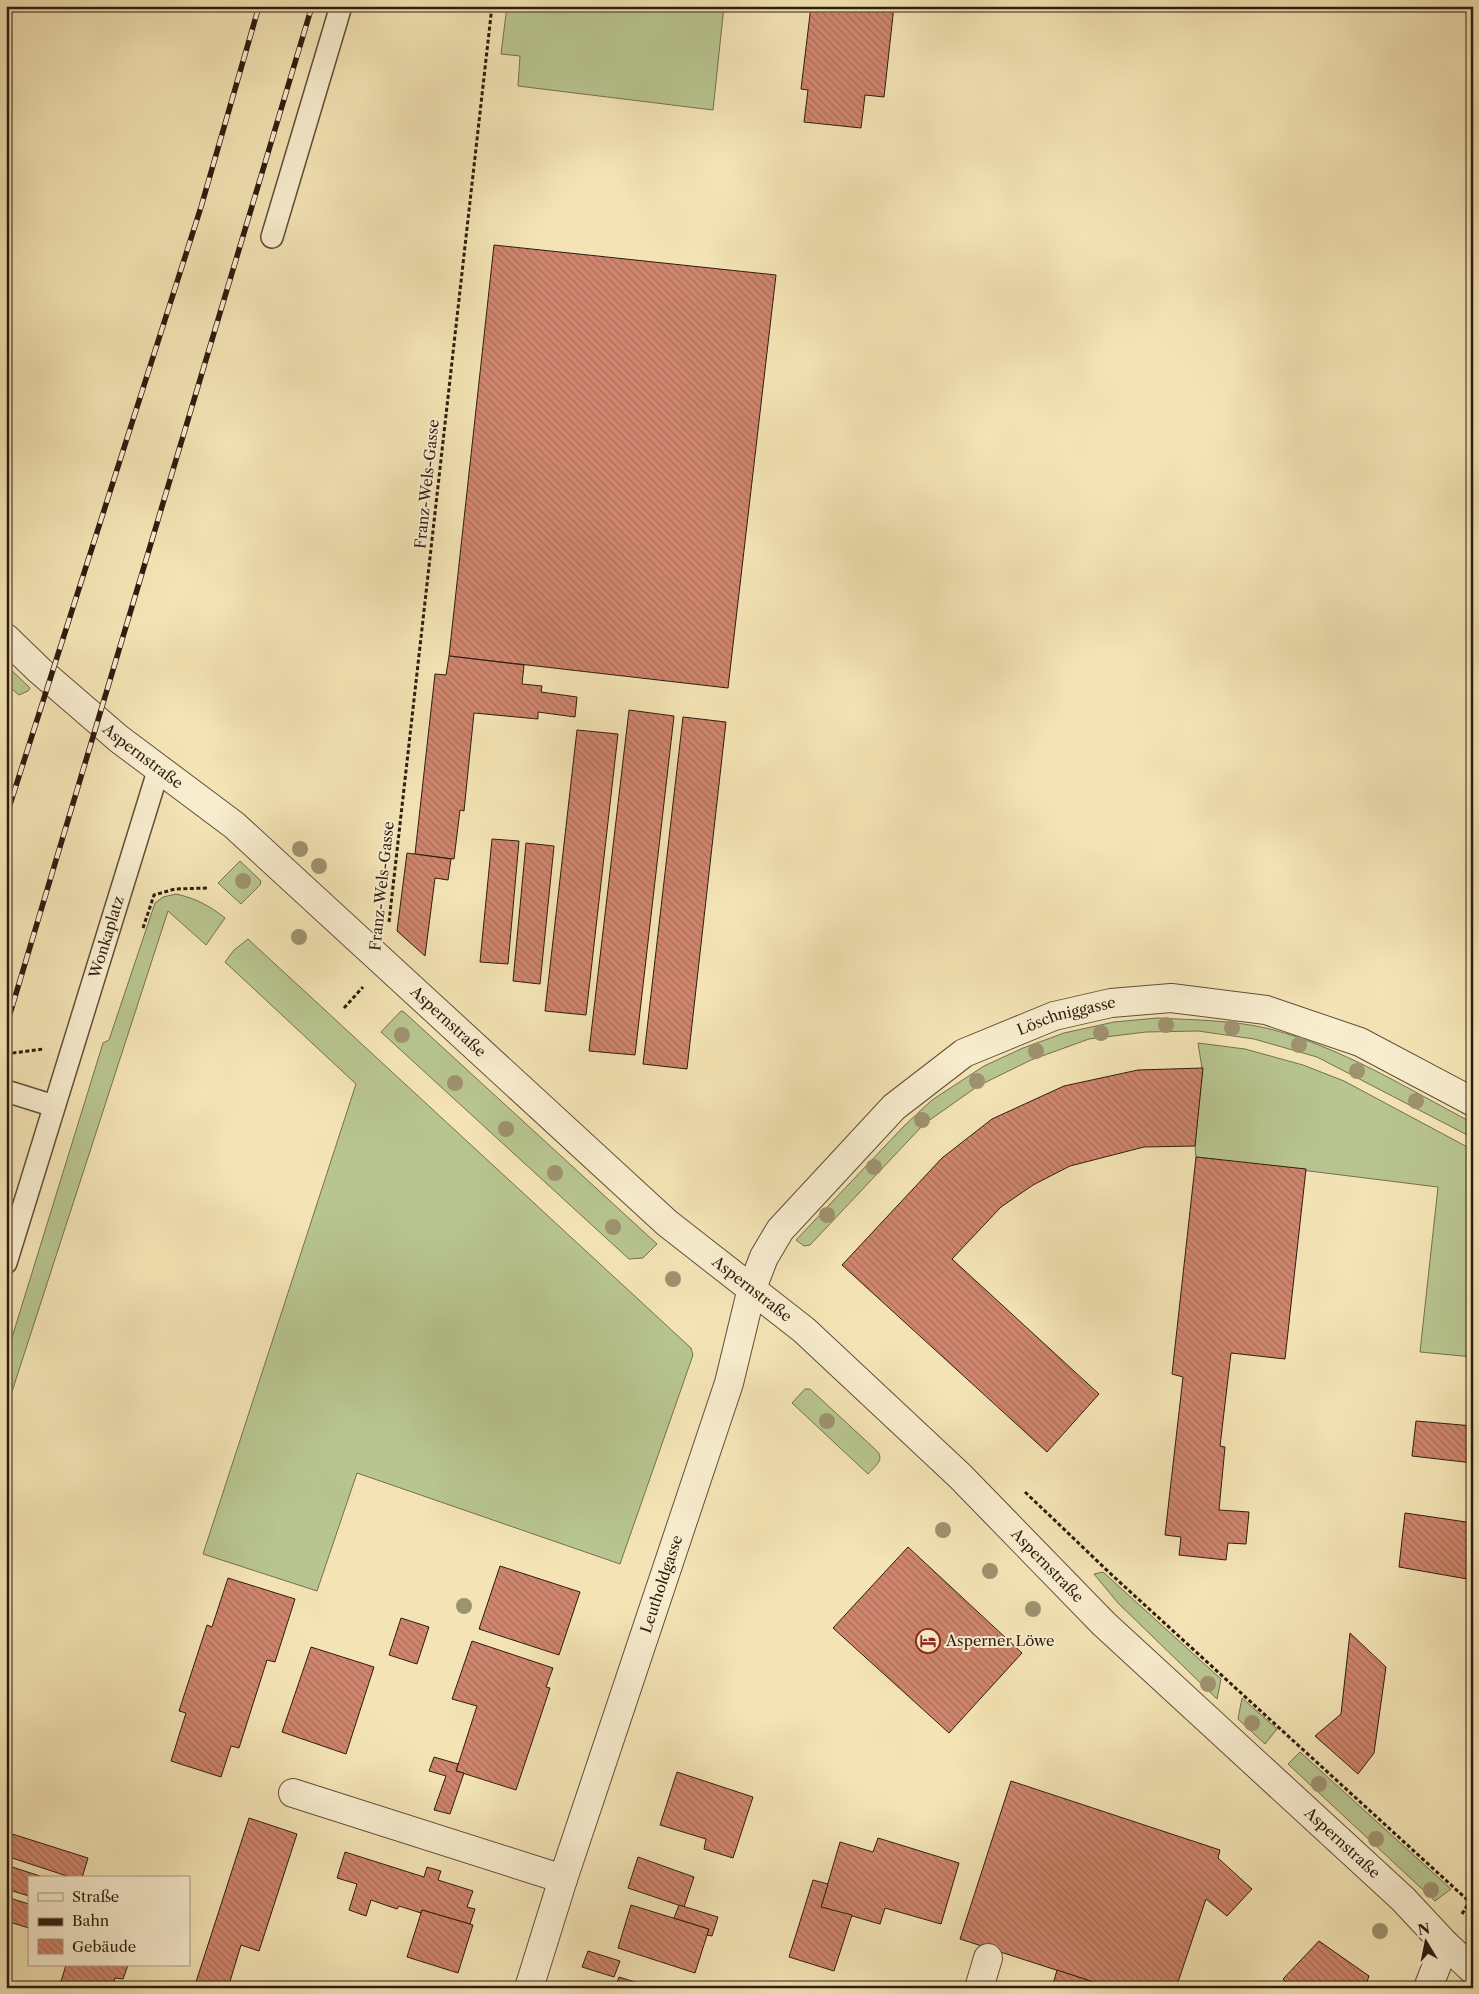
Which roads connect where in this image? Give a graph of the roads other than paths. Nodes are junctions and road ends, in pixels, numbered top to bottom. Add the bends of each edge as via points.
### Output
1 (341, 6) edge
2 (272, 237) dead end
3 (6, 638) edge
4 (159, 768) junction
5 (6, 1091) edge
6 (1473, 1102) edge
7 (54, 1106) junction
8 (6, 1263) edge
9 (752, 1288) junction
10 (293, 1793) dead end
11 (563, 1879) junction
12 (1444, 1944) junction
13 (988, 1958) dead end
14 (1473, 1970) edge
15 (529, 1988) edge
16 (979, 1988) edge
17 (1428, 1988) edge

1 - 2 lane
3 - 4 street, Aspernstraße via 119,739
4 - 7 lane, Wonkaplatz
4 - 9 street, Aspernstraße via 234,825 667,1223
5 - 7 lane
6 - 9 street, Löschniggasse via 1360,1042 1266,1010 1171,998 1111,1002 1054,1016 964,1053 894,1107 780,1230 764,1257
7 - 8 lane, Wonkaplatz
9 - 11 street, Leutholdgasse via 729,1383
9 - 12 street, Aspernstraße via 804,1330 960,1476 1104,1624 1403,1899
10 - 11 street
11 - 15 street, Leutholdgasse
12 - 14 street, Aspernstraße
12 - 17 street
13 - 16 street

